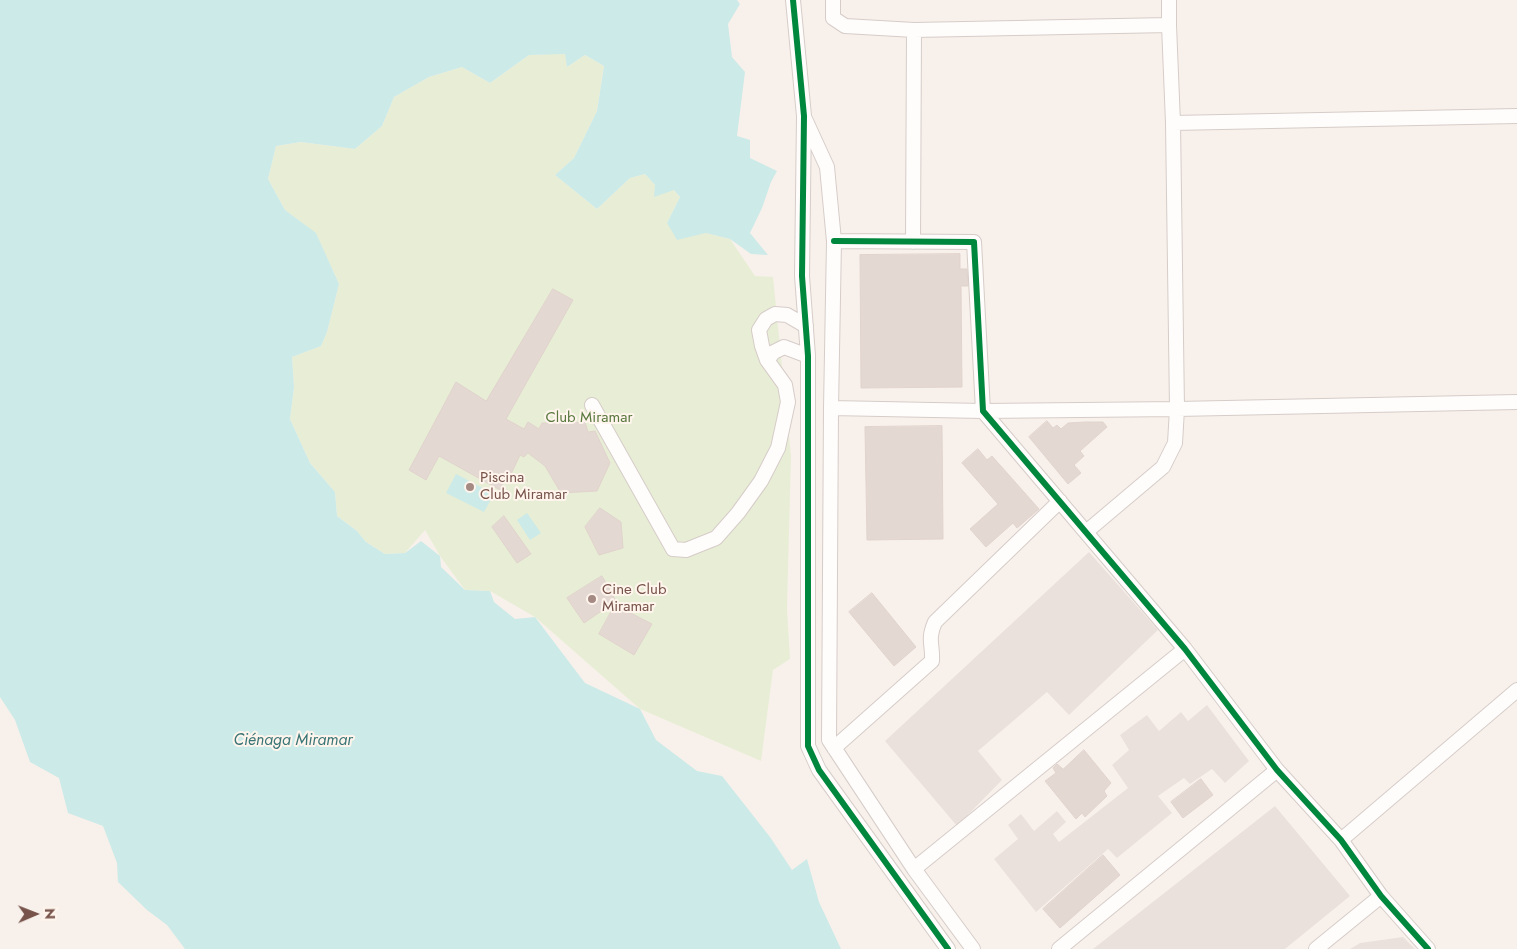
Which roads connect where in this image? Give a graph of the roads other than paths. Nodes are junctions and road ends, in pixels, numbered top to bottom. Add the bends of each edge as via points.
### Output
1 (793, 0) edge
2 (833, 0) edge
3 (1169, 0) edge
4 (1169, 24) junction
5 (914, 30) junction
6 (804, 116) junction
7 (1517, 116) edge
8 (1173, 123) junction
9 (834, 241) junction
10 (913, 242) junction
11 (806, 326) junction
12 (808, 356) junction
13 (767, 360) junction
14 (1517, 402) edge
15 (592, 405) dead end
16 (831, 408) junction
17 (1177, 409) junction
18 (983, 411) junction
19 (1060, 501) junction
20 (1086, 532) junction
21 (1185, 650) junction
22 (1517, 690) edge
23 (834, 748) junction
24 (1277, 770) junction
25 (1341, 840) junction
26 (914, 869) junction
27 (1381, 896) junction
28 (948, 949) edge
29 (973, 949) edge
30 (1059, 949) edge
31 (1316, 949) edge
32 (1428, 949) edge

1 - 6 street
2 - 5 street via 833,18 845,26
3 - 4 street
4 - 5 street
4 - 8 street
5 - 10 street
6 - 9 street via 827,166
6 - 11 street via 802,276
7 - 8 street
8 - 17 street
9 - 10 street
9 - 16 street
10 - 18 street via 974,242
11 - 12 street
11 - 13 street via 787,315 775,314 766,319 759,330
12 - 13 street via 784,347
12 - 28 street via 808,746 819,770
13 - 15 street via 785,385 788,402 778,448 753,492 716,538 686,550 673,549
14 - 17 street
16 - 18 street
16 - 23 street via 829,740
17 - 18 street
17 - 20 street via 1175,443 1163,467
18 - 19 street
19 - 20 street
19 - 23 street via 935,622 930,633 932,661
20 - 21 street
21 - 24 street
21 - 26 street
22 - 25 street
23 - 26 street
24 - 25 street
24 - 30 street
25 - 27 street
26 - 29 street
27 - 31 street
27 - 32 street

